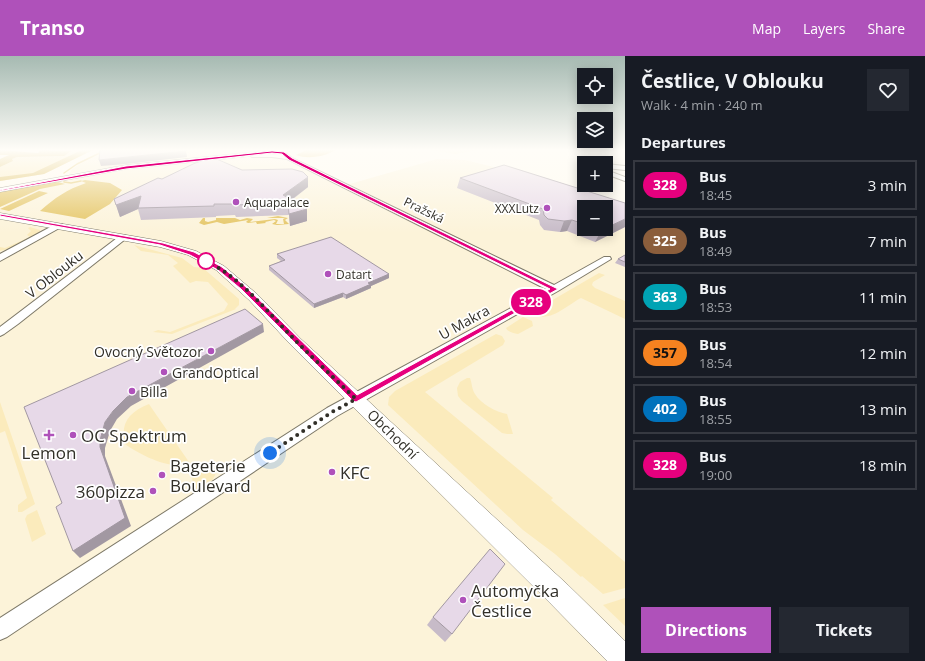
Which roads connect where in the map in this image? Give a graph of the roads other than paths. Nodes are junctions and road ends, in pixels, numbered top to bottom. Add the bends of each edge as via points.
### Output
1 (67, 177) edge
2 (336, 177) edge
3 (0, 189) edge
4 (0, 216) edge
5 (58, 226) junction
6 (124, 237) junction
7 (0, 258) edge
8 (608, 259) dead end
9 (555, 289) junction
10 (0, 332) edge
11 (356, 399) junction
12 (0, 630) edge
13 (625, 660) edge

1 - 3 street
2 - 9 street, Pražská
4 - 5 street, Obchodní
5 - 6 street, Obchodní
5 - 7 street
6 - 10 street, V Oblouku
6 - 11 street, Obchodní via 192,253 220,268 253,297
8 - 9 street, U Makra
9 - 11 street, U Makra
11 - 12 street, U Makra via 332,412
11 - 13 street, Obchodní

